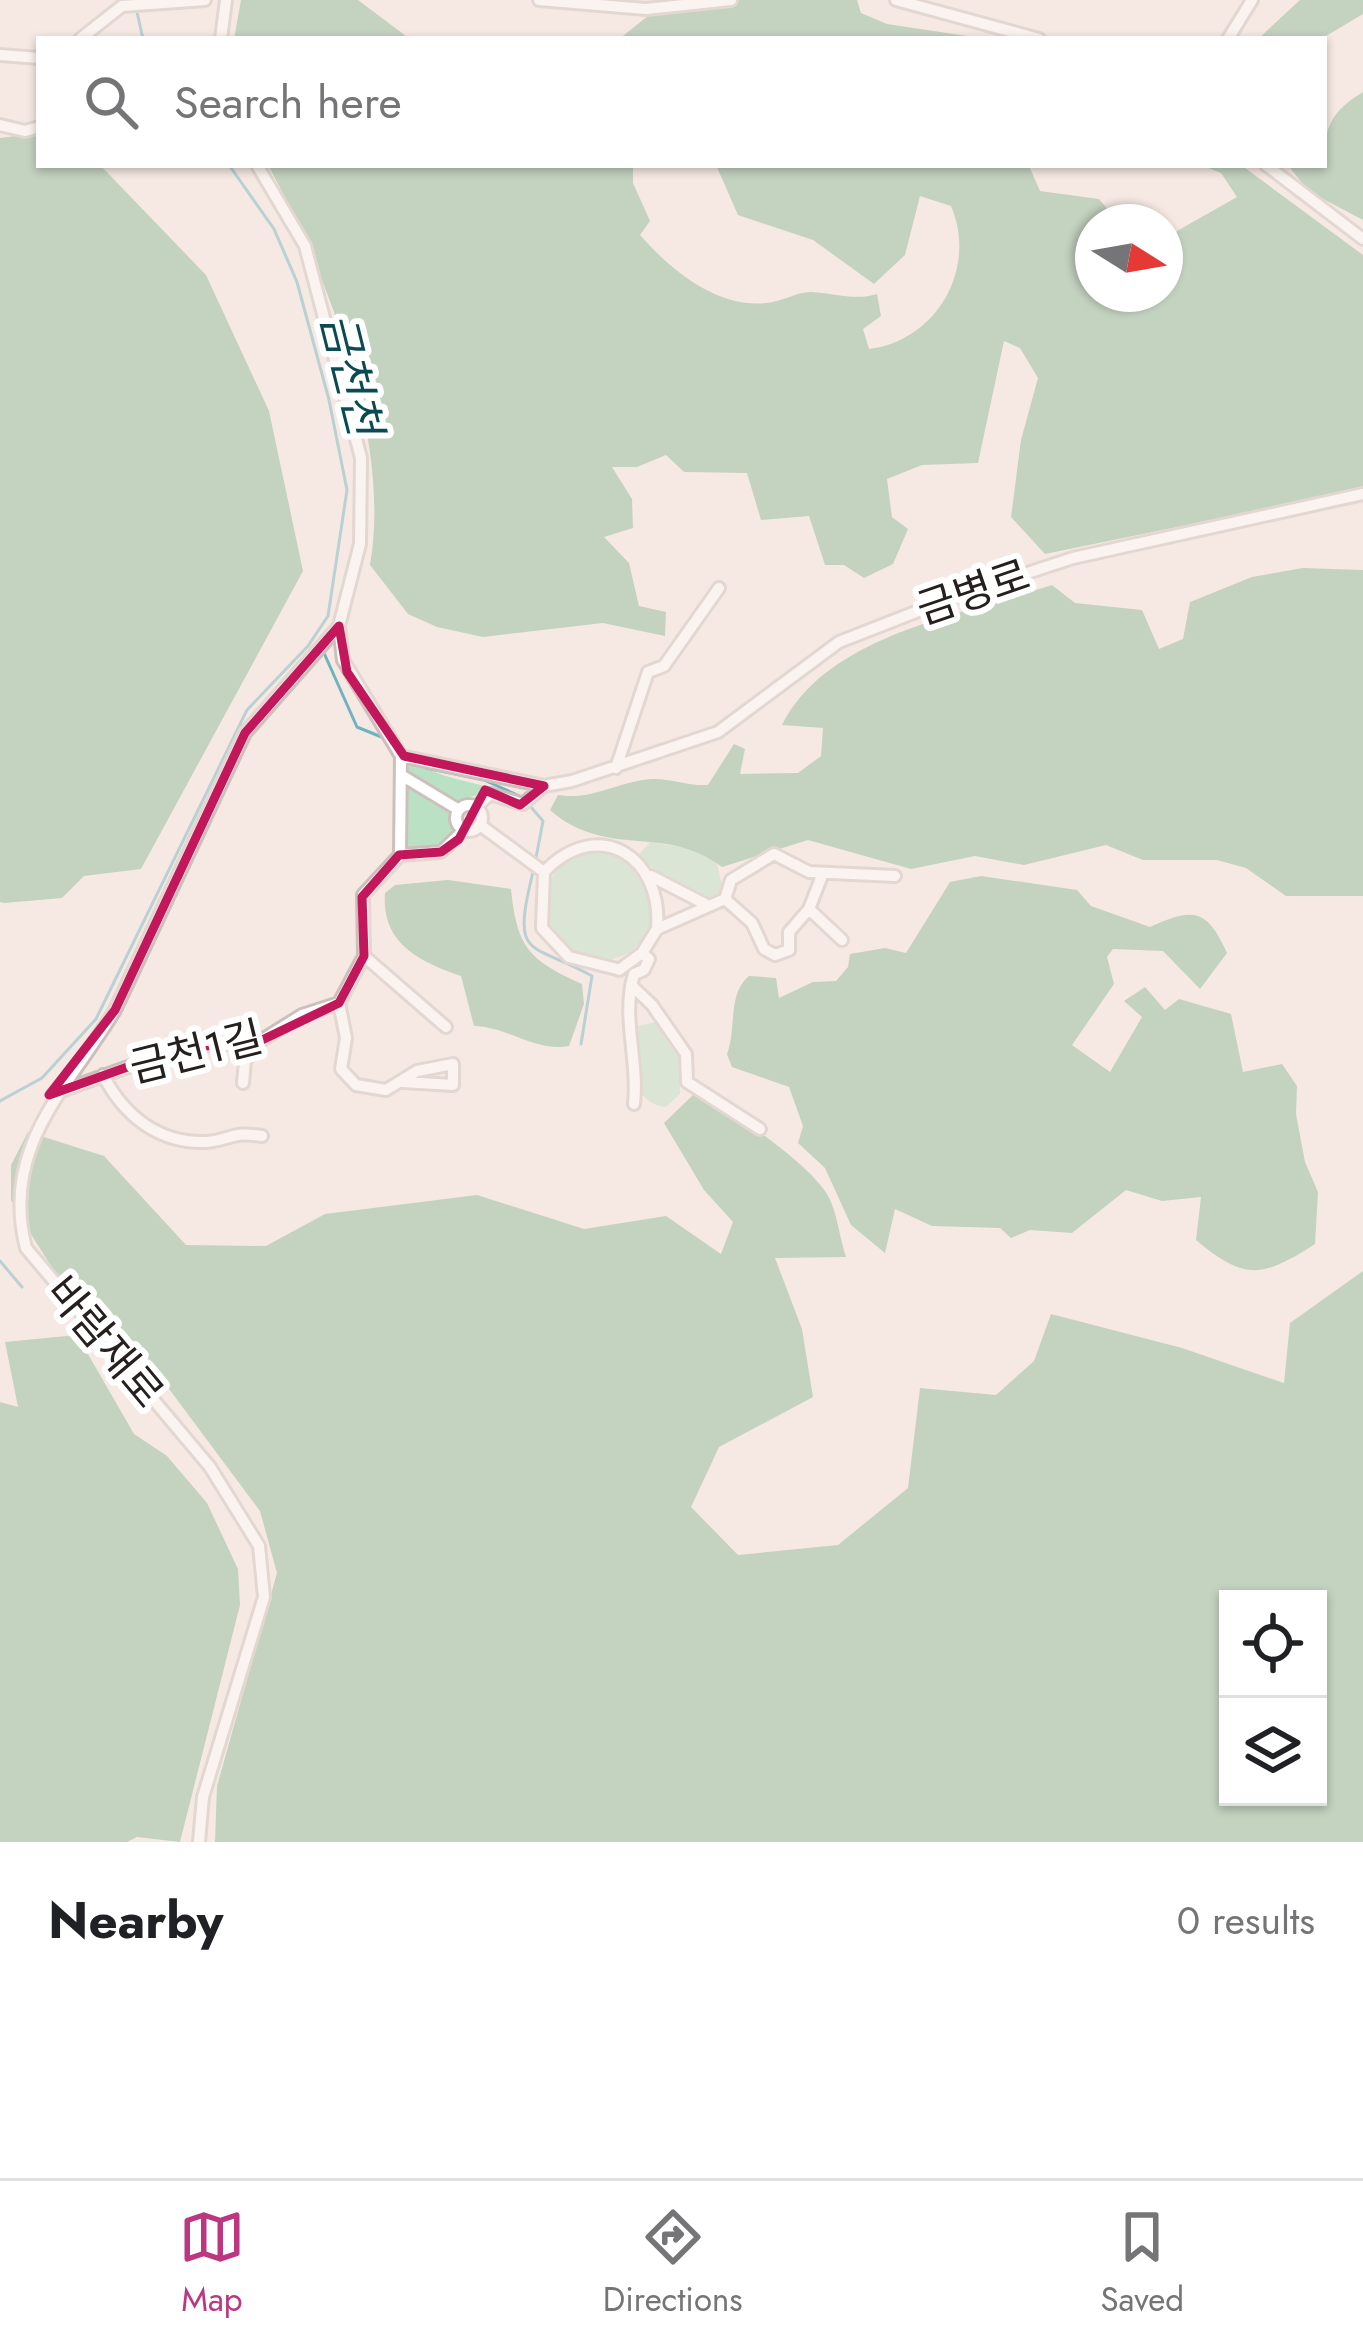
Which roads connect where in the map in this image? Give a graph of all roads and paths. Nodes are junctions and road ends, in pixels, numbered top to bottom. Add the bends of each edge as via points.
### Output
1 (205, 0) edge
2 (226, 0) edge
3 (539, 0) edge
4 (731, 0) edge
5 (896, 0) edge
6 (1252, 0) edge
7 (84, 36) edge
8 (221, 36) edge
9 (1028, 36) edge
10 (1230, 36) edge
11 (0, 55) edge
12 (36, 58) edge
13 (0, 125) edge
14 (36, 128) edge
15 (259, 168) edge
16 (1270, 168) edge
17 (1363, 239) edge
18 (1363, 494) edge
19 (719, 588) dead end
20 (339, 626) junction
21 (399, 752) junction
22 (616, 768) junction
23 (401, 776) junction
24 (544, 786) junction
25 (476, 807) junction
26 (459, 810) junction
27 (480, 826) junction
28 (464, 830) junction
29 (400, 855) junction
30 (538, 868) junction
31 (823, 873) junction
32 (651, 876) junction
33 (896, 876) dead end
34 (725, 899) junction
35 (705, 904) junction
36 (809, 909) junction
37 (657, 929) junction
38 (842, 940) dead end
39 (642, 952) junction
40 (364, 956) junction
41 (617, 969) junction
42 (632, 980) junction
43 (339, 1003) junction
44 (446, 1028) dead end
45 (262, 1040) junction
46 (103, 1075) junction
47 (403, 1082) dead end
48 (243, 1084) dead end
49 (49, 1095) junction
50 (634, 1104) dead end
51 (760, 1129) dead end
52 (19, 1130) dead end
53 (262, 1136) dead end
54 (6, 1209) dead end
55 (200, 1842) edge

1 - 7 street via 122,6
2 - 8 street
3 - 4 street via 646,9
5 - 9 street
6 - 10 street
11 - 12 street
13 - 14 street
15 - 20 street via 304,246 361,458 360,544
16 - 17 street
18 - 22 street, 금병로 via 1073,558 954,597 839,642 718,732
19 - 22 street via 664,667 648,676
20 - 21 street via 347,672
20 - 49 street via 245,733 116,1010
21 - 23 street
21 - 24 street, 금병로
22 - 24 street, 금병로
23 - 26 street
23 - 29 street
24 - 25 street via 527,802 490,794
25 - 26 street
25 - 27 street
26 - 28 street
27 - 28 street
27 - 30 street
28 - 29 street via 441,852
29 - 40 street via 364,895
30 - 32 street via 592,845 624,853
30 - 41 street via 548,938 569,957
31 - 33 street
31 - 34 street via 774,854 731,880
31 - 36 street
32 - 35 street
32 - 37 street via 660,899
34 - 35 street
34 - 36 street via 775,955 789,950 789,932
35 - 37 street
36 - 38 street
37 - 39 street
39 - 41 street
39 - 42 street via 649,959
40 - 43 street
40 - 44 street
41 - 42 street
42 - 50 street via 626,1011
42 - 51 street via 686,1054 686,1082
43 - 45 street, 금천1길
43 - 47 street via 344,1075 377,1091
45 - 46 street, 금천1길 via 178,1049
45 - 48 street via 245,1061
46 - 49 street, 금천1길
46 - 53 street via 125,1110 151,1130 211,1142 234,1132
49 - 52 street
54 - 55 street, 바람재로 via 26,1248 210,1467 259,1546 264,1597 203,1797

